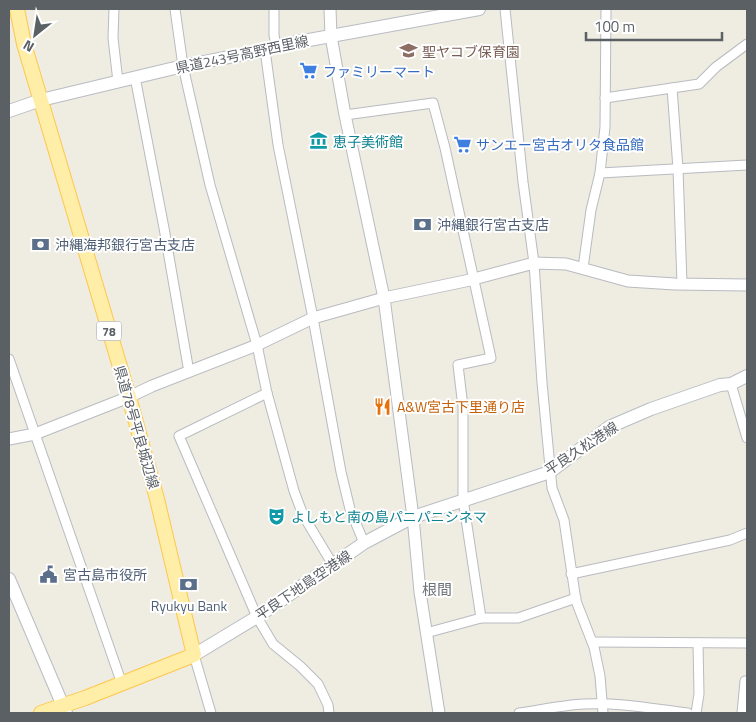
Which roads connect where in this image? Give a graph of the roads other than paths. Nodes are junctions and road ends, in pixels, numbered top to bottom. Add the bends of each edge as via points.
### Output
1 (17, 9) edge
2 (114, 9) edge
3 (175, 9) edge
4 (274, 9) edge
5 (330, 9) edge
6 (479, 9) edge
7 (505, 9) edge
8 (606, 9) edge
9 (418, 14) edge
10 (331, 36) junction
11 (747, 44) edge
12 (270, 48) junction
13 (183, 66) junction
14 (135, 77) junction
15 (118, 82) junction
16 (672, 88) junction
17 (605, 98) junction
18 (41, 100) junction
19 (9, 111) edge
20 (345, 116) junction
21 (747, 165) edge
22 (678, 169) junction
23 (600, 173) junction
24 (534, 263) junction
25 (583, 268) junction
26 (473, 279) junction
27 (682, 284) junction
28 (747, 285) edge
29 (384, 298) junction
30 (313, 318) junction
31 (257, 345) junction
32 (9, 359) edge
33 (189, 372) junction
34 (747, 376) edge
35 (731, 384) junction
36 (267, 393) junction
37 (129, 397) junction
38 (35, 434) junction
39 (747, 438) edge
40 (9, 439) edge
41 (550, 472) junction
42 (463, 499) junction
43 (413, 517) junction
44 (747, 533) edge
45 (364, 543) junction
46 (333, 565) junction
47 (572, 574) junction
48 (9, 579) edge
49 (576, 598) junction
50 (257, 617) junction
51 (480, 618) junction
52 (426, 633) junction
53 (592, 642) junction
54 (698, 643) junction
55 (747, 643) edge
56 (194, 655) junction
57 (745, 681) dead end
58 (122, 684) junction
59 (602, 704) junction
60 (65, 710) edge
61 (41, 713) edge
62 (211, 713) edge
63 (329, 713) edge
64 (439, 713) edge
65 (519, 713) edge
66 (603, 713) edge
67 (688, 713) edge
68 (696, 713) edge
69 (742, 713) edge

1 - 18 main road, 県道78号平良城辺線 / 78
2 - 15 street via 113,38
3 - 13 street
4 - 12 street via 274,35
5 - 10 street
6 - 9 main road, 県道243号高野西里線
7 - 24 street
8 - 17 street
9 - 10 main road, 県道243号高野西里線
10 - 12 main road, 県道243号高野西里線
10 - 20 street
11 - 16 street via 699,84
12 - 13 main road, 県道243号高野西里線
12 - 30 street via 278,145
13 - 14 main road, 県道243号高野西里線
13 - 31 street via 210,185
14 - 15 main road, 県道243号高野西里線
14 - 33 street
15 - 18 main road, 県道243号高野西里線
16 - 17 street
16 - 22 street
17 - 23 street
18 - 19 main road, 県道243号高野西里線
18 - 37 main road, 県道78号平良城辺線 / 78
20 - 26 street via 433,103
20 - 29 street
21 - 22 street
22 - 23 street
22 - 27 street
23 - 25 street
24 - 25 street
24 - 26 street
24 - 41 street
25 - 27 street via 628,281
26 - 29 street
26 - 42 street via 491,358 458,366 463,407
27 - 28 street
29 - 30 street
29 - 43 street
30 - 31 street
30 - 45 street via 340,472
31 - 33 street
31 - 36 street
32 - 38 street
33 - 37 street
34 - 35 main road, 平良久松港線
35 - 39 street
35 - 41 main road, 平良久松港線 via 651,408 609,427
36 - 46 street via 303,515
36 - 50 street via 179,436
37 - 38 street
37 - 56 main road, 県道78号平良城辺線 / 78
38 - 40 street
38 - 58 street
41 - 42 main road, 平良久松港線
41 - 47 street via 552,488 564,520
42 - 43 main road, 平良久松港線
42 - 51 street
43 - 45 main road, 平良下地島空港線
43 - 52 street
44 - 47 street via 730,540
45 - 46 main road, 平良下地島空港線
46 - 50 main road, 平良下地島空港線
47 - 49 street
48 - 60 main road
49 - 51 street via 518,618
49 - 53 street
50 - 56 main road, 平良下地島空港線
50 - 63 street via 273,644 318,684
51 - 52 street
52 - 64 street
53 - 54 street
53 - 59 street
54 - 55 street
54 - 68 street
56 - 58 main road
56 - 62 street
57 - 69 street
58 - 60 main road
59 - 65 street
59 - 66 street
59 - 67 street
60 - 61 main road

